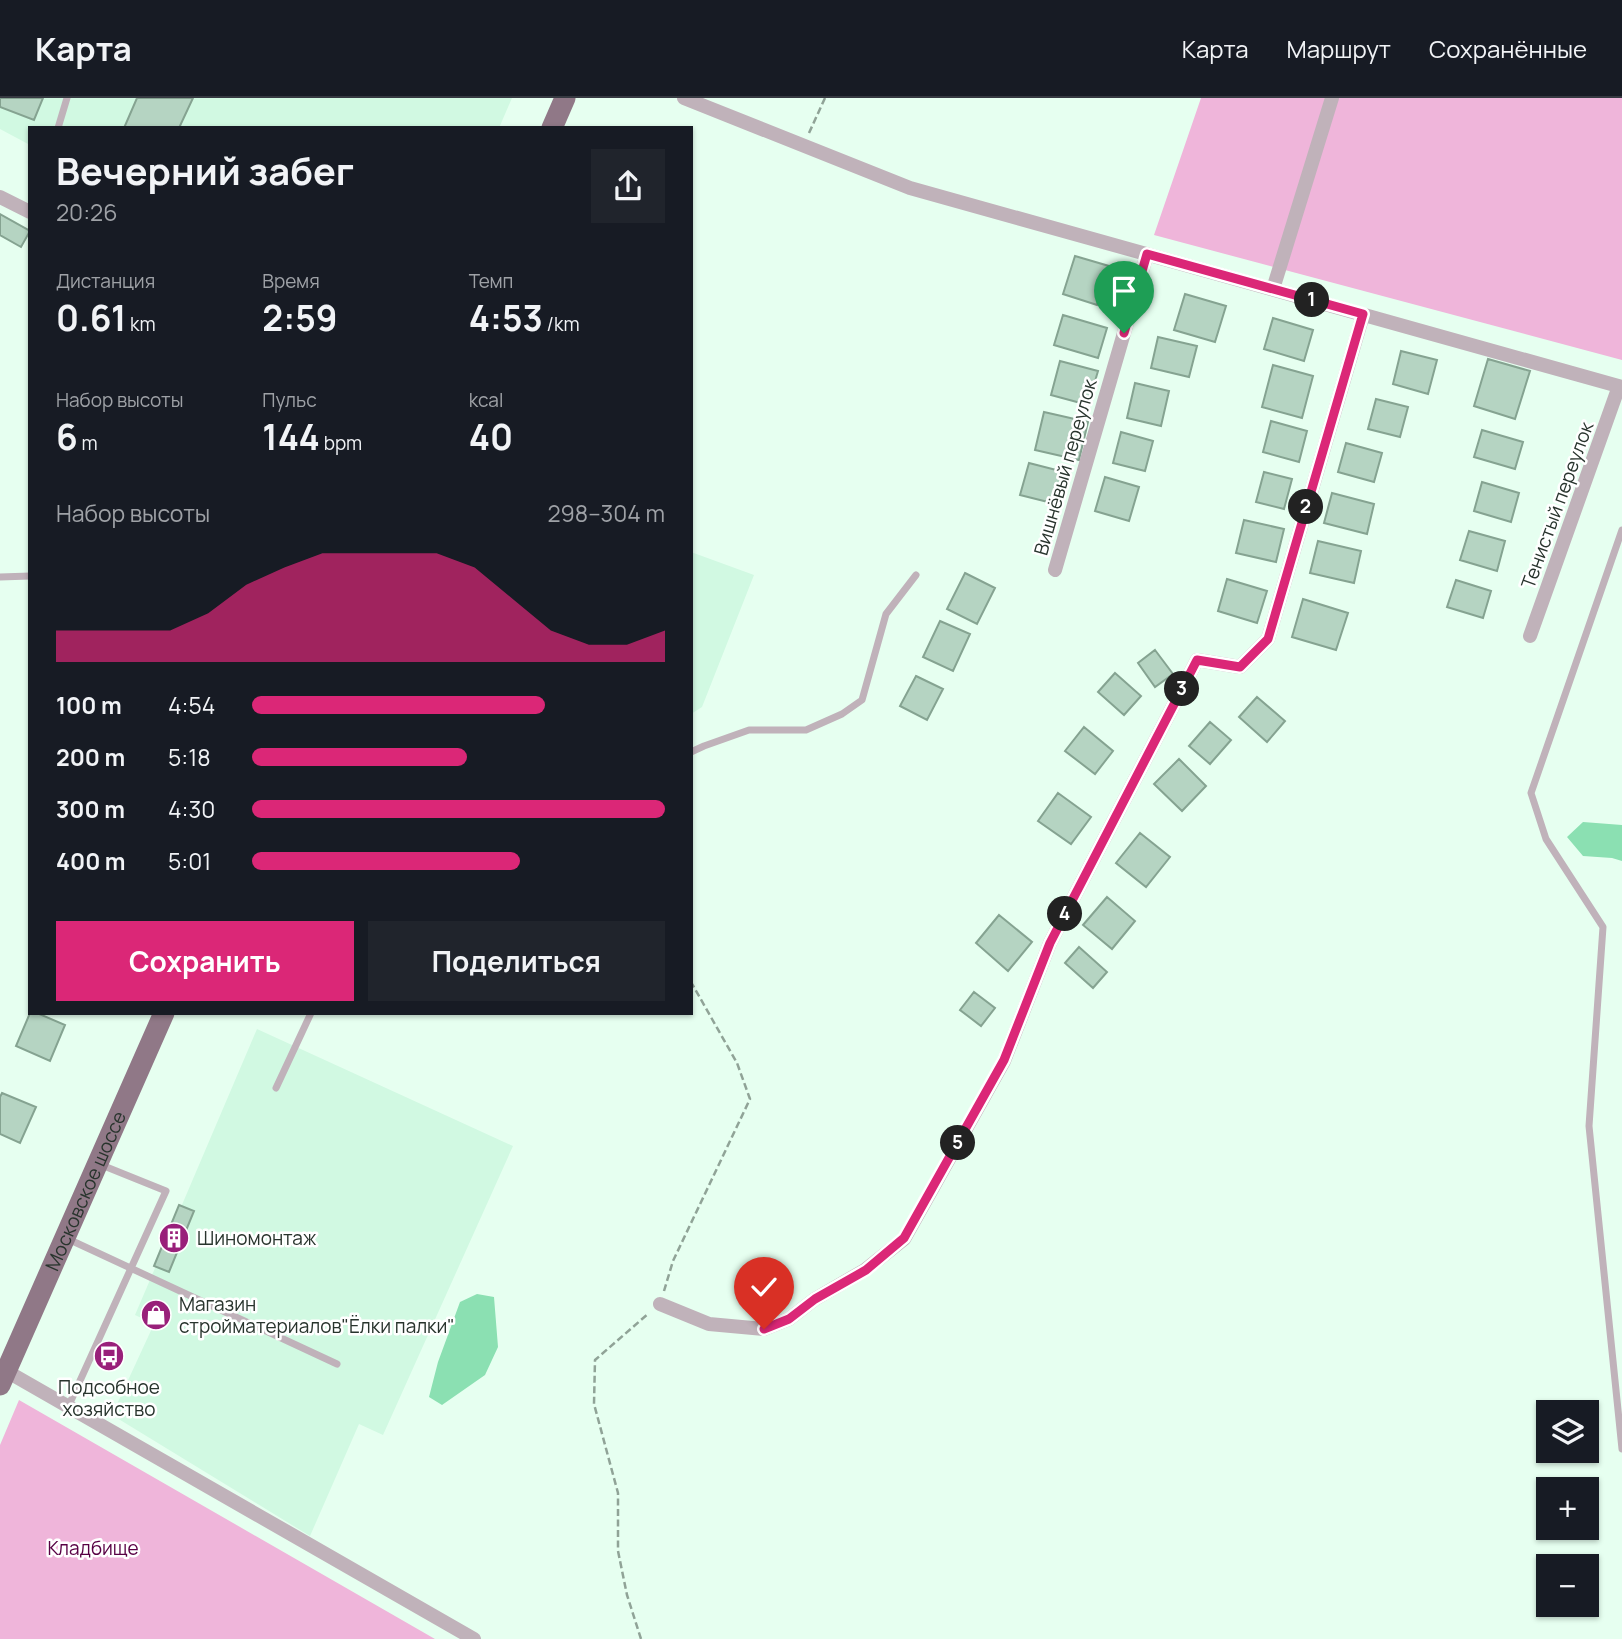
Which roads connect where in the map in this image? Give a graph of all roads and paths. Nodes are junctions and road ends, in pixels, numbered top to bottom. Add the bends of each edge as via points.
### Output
1 (67, 98) edge
2 (565, 98) edge
3 (684, 98) edge
4 (825, 98) edge
5 (1332, 98) edge
6 (59, 126) edge
7 (553, 126) edge
8 (803, 145) junction
9 (0, 197) edge
10 (28, 211) edge
11 (1147, 254) junction
12 (1273, 289) junction
13 (1363, 314) junction
14 (1621, 387) edge
15 (1622, 530) edge
16 (1055, 570) dead end
17 (916, 575) dead end
18 (28, 576) edge
19 (0, 577) edge
20 (1530, 636) dead end
21 (693, 751) edge
22 (163, 1015) edge
23 (310, 1015) edge
24 (276, 1088) dead end
25 (98, 1164) junction
26 (65, 1238) junction
27 (131, 1268) junction
28 (660, 1304) dead end
29 (337, 1364) dead end
30 (2, 1374) edge
31 (69, 1405) junction
32 (1622, 1449) edge
33 (474, 1639) edge

1 - 6 lane
2 - 7 main road
3 - 8 street
4 - 8 path
5 - 12 street
8 - 11 street via 910,188
9 - 10 street
11 - 12 street
11 - 16 street, Вишнёвый переулок
12 - 13 street
13 - 14 street
13 - 28 street via 1268,639 1240,667 1197,660 1050,943 1004,1060 904,1238 866,1270 789,1319 764,1329 709,1324
14 - 20 street, Тенистый переулок
15 - 32 lane via 1531,793 1546,839 1603,927 1589,1126
17 - 21 lane via 886,614 862,699 842,715 806,730 749,730
18 - 19 lane
22 - 25 main road, Московское шоссе
23 - 24 lane
25 - 26 main road, Московское шоссе
25 - 27 lane via 166,1191
26 - 27 lane
26 - 30 main road, Московское шоссе
27 - 29 lane
27 - 31 lane
30 - 31 street
31 - 33 street

